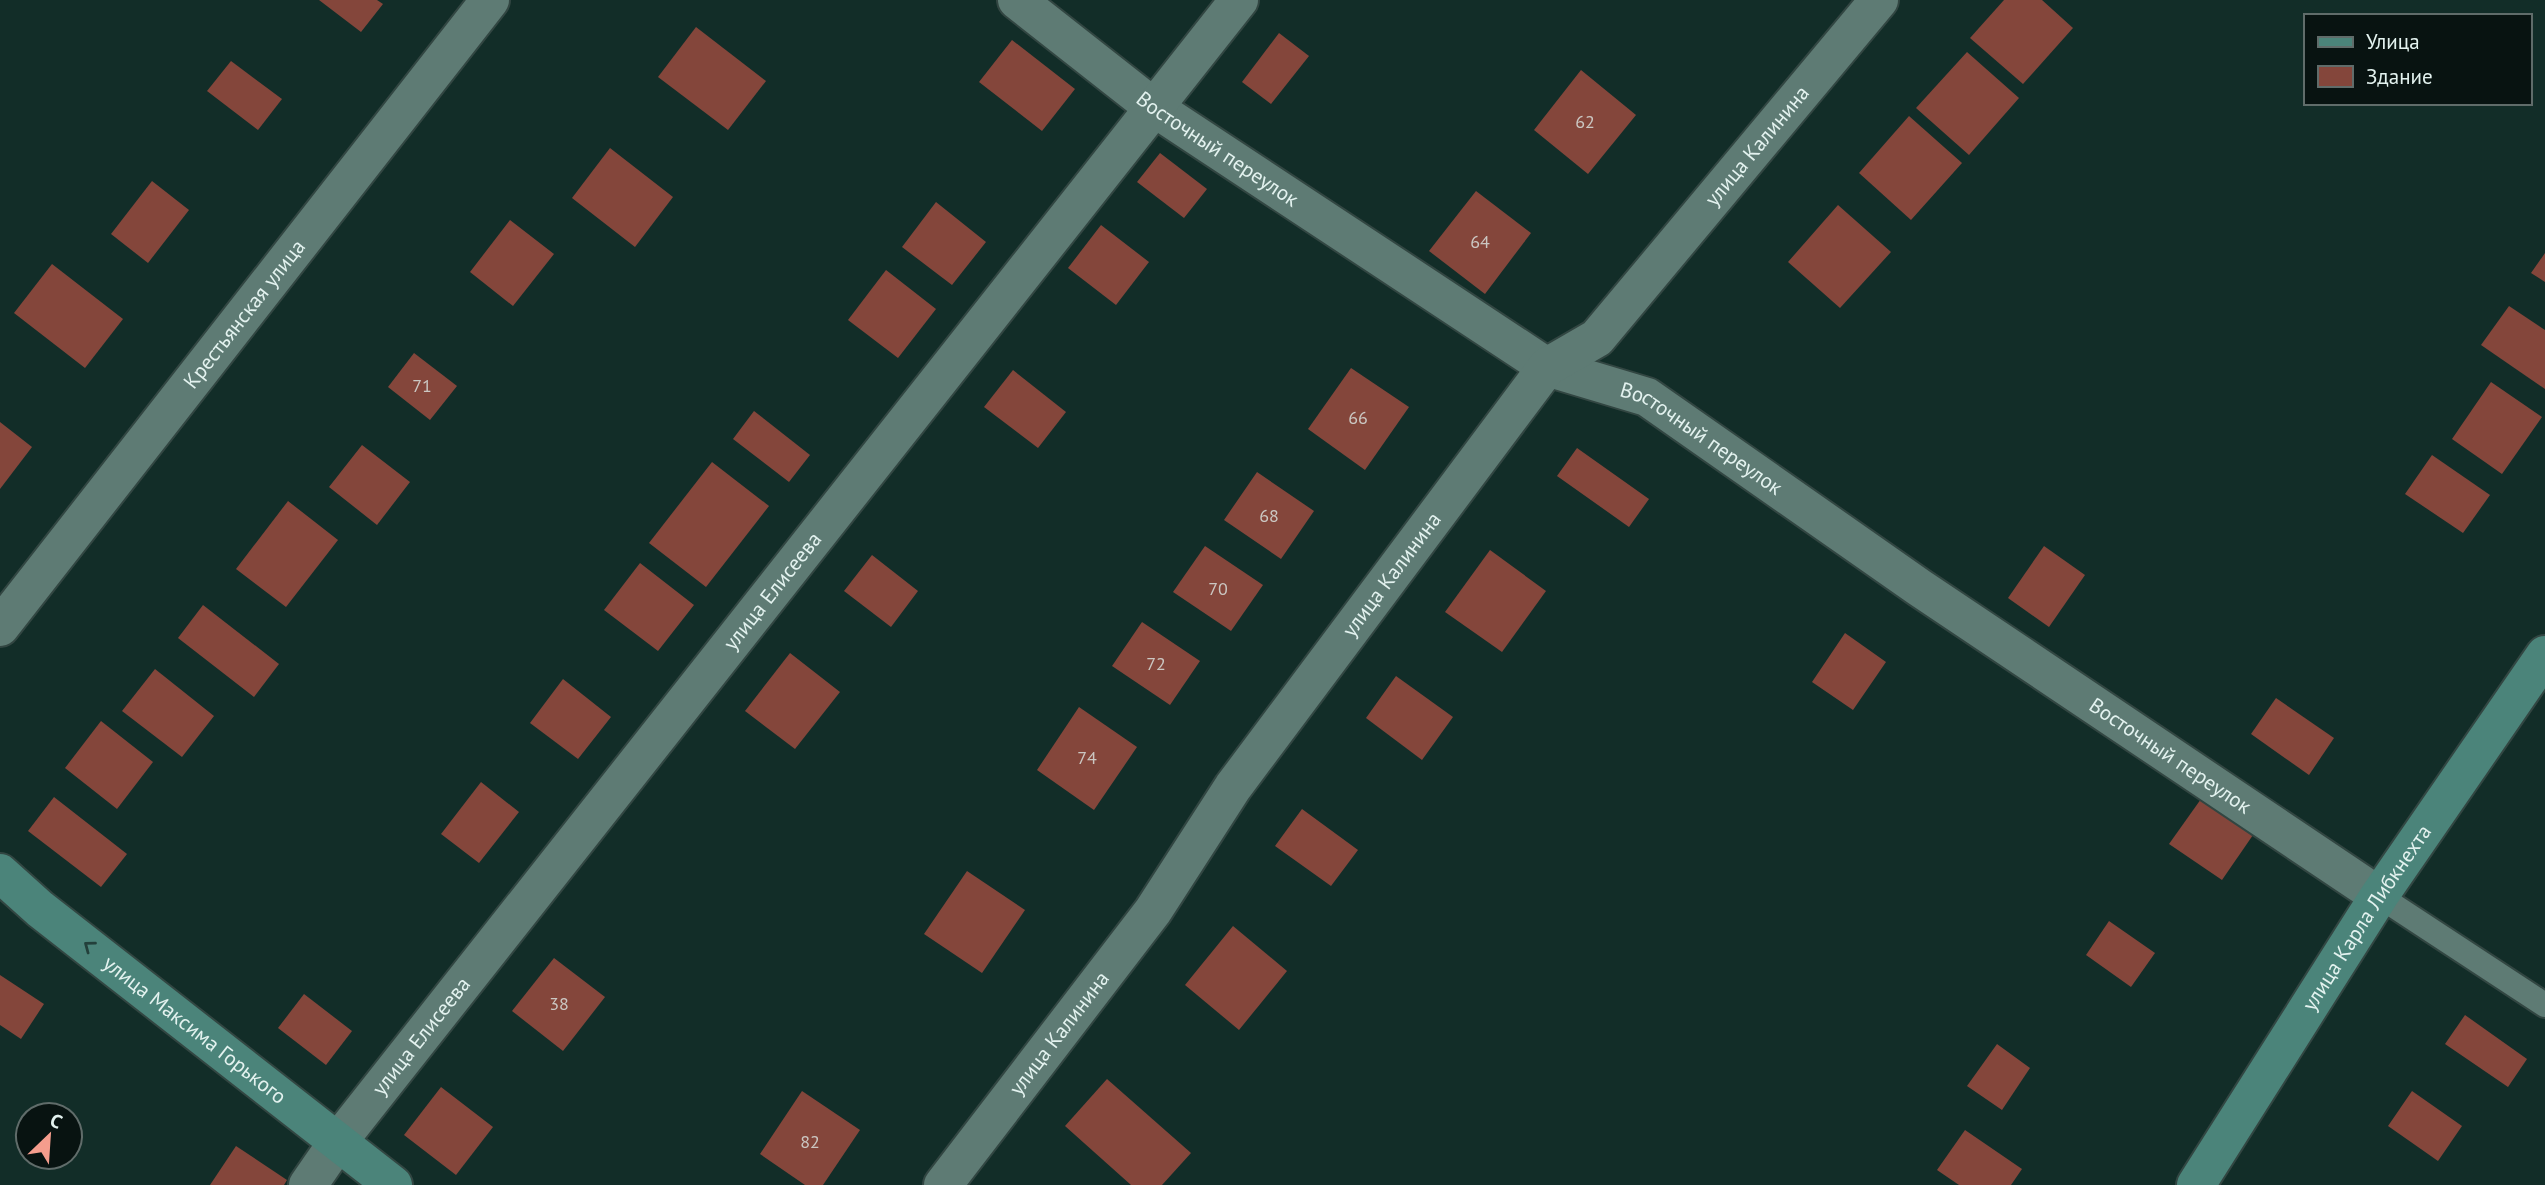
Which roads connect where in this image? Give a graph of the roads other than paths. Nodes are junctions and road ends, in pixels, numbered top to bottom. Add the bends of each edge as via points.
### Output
1 (490, 0) edge
2 (1017, 0) edge
3 (1239, 0) edge
4 (1879, 0) edge
5 (1153, 107) junction
6 (1547, 367) junction
7 (0, 627) edge
8 (2545, 655) edge
9 (0, 873) edge
10 (2379, 896) junction
11 (2545, 1004) edge
12 (337, 1143) junction
13 (308, 1185) edge
14 (393, 1185) edge
15 (943, 1185) edge
16 (2196, 1185) edge

1 - 7 street, Крестьянская улица
2 - 5 street, Восточный переулок
3 - 5 street, улица Елисеева
4 - 6 street, улица Калинина via 1597,338
5 - 6 street, Восточный переулок
5 - 12 street, улица Елисеева
6 - 10 street, Восточный переулок via 1647,397 1920,588
6 - 15 street, улица Калинина via 1233,787 1153,911
8 - 10 main road, улица Карла Либкнехта
12 -> 9 main road, улица Максима Горького
10 - 11 lane
10 - 16 main road, улица Карла Либкнехта
12 - 13 street, улица Елисеева
12 - 14 main road, улица Максима Горького

